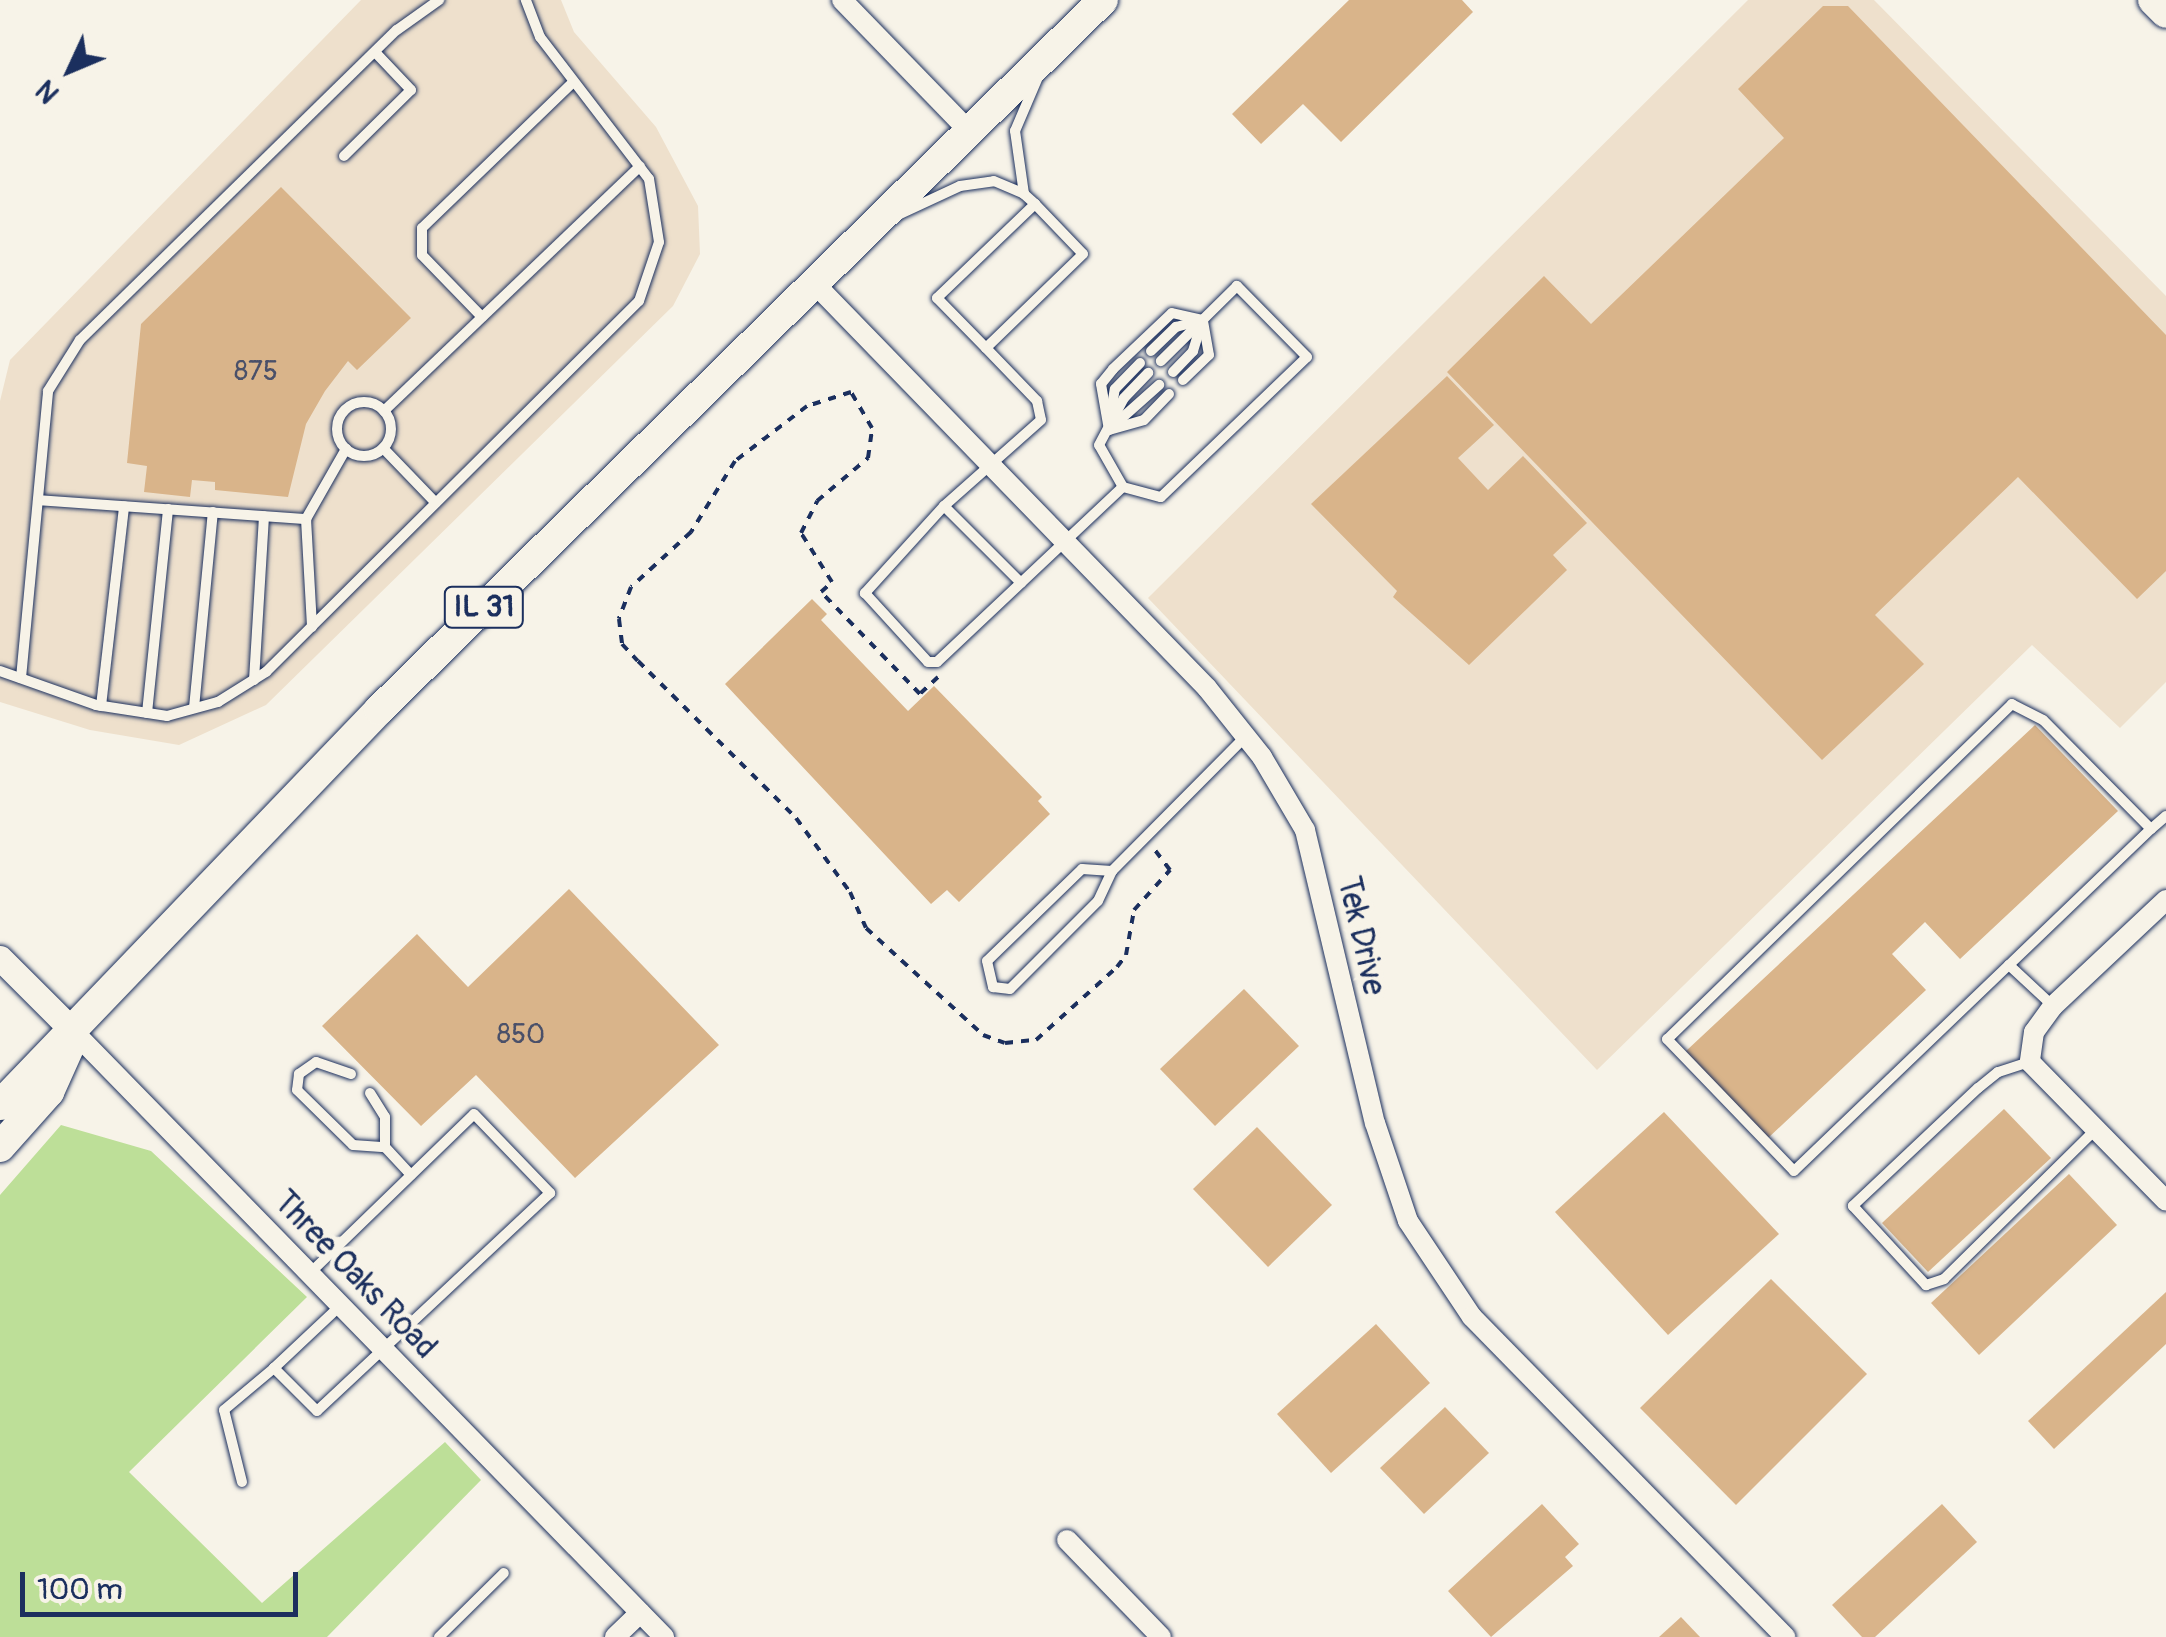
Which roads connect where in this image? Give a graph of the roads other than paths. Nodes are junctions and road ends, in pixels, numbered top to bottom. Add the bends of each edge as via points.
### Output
1 (439, 0) edge
2 (526, 0) edge
3 (842, 0) edge
4 (1103, 0) edge
5 (2153, 0) edge
6 (2166, 13) edge
7 (375, 52) junction
8 (1043, 61) junction
9 (572, 83) junction
10 (971, 133) junction
11 (344, 156) dead end
12 (640, 166) junction
13 (1024, 194) junction
14 (1035, 204) junction
15 (880, 221) junction
16 (815, 284) junction
17 (482, 317) junction
18 (1203, 320) junction
19 (986, 348) junction
20 (1151, 351) dead end
21 (1161, 361) dead end
22 (1140, 363) dead end
23 (1173, 372) dead end
24 (1148, 373) dead end
25 (1183, 380) dead end
26 (1159, 385) dead end
27 (1169, 394) dead end
28 (384, 411) junction
29 (1108, 430) junction
30 (383, 448) junction
31 (346, 449) junction
32 (990, 463) junction
33 (1123, 487) junction
34 (38, 500) junction
35 (436, 503) junction
36 (124, 506) junction
37 (944, 506) junction
38 (168, 509) junction
39 (213, 512) junction
40 (264, 516) junction
41 (306, 520) junction
42 (1066, 541) junction
43 (1021, 583) junction
44 (312, 627) junction
45 (0, 671) edge
46 (21, 678) junction
47 (254, 680) junction
48 (101, 706) junction
49 (194, 708) junction
50 (147, 712) junction
51 (1246, 737) junction
52 (2166, 816) edge
53 (2151, 829) junction
54 (1112, 871) junction
55 (2166, 900) edge
56 (0, 958) edge
57 (2009, 965) junction
58 (2053, 1006) junction
59 (75, 1034) junction
60 (2030, 1062) junction
61 (351, 1074) dead end
62 (370, 1092) dead end
63 (0, 1105) edge
64 (2096, 1129) junction
65 (0, 1147) edge
66 (385, 1147) junction
67 (410, 1175) junction
68 (2166, 1201) edge
69 (309, 1274) junction
70 (340, 1306) junction
71 (384, 1351) junction
72 (274, 1368) junction
73 (242, 1482) dead end
74 (1067, 1540) dead end
75 (504, 1573) dead end
76 (640, 1612) junction
77 (439, 1637) edge
78 (615, 1637) edge
79 (664, 1637) edge
80 (1161, 1637) edge
81 (1785, 1637) edge

1 - 7 lane
2 - 9 lane via 540,37
3 - 10 street
4 - 8 main road, IL 31
5 - 6 main road
7 - 11 lane via 412,90
7 - 34 lane via 80,340 48,392
8 - 10 main road, IL 31
8 - 13 lane via 1015,130
9 - 12 lane
9 - 17 lane via 422,228 422,255
10 - 15 main road, IL 31
12 - 17 lane
12 - 35 lane via 658,210 659,242 639,301
13 - 14 lane
13 - 15 lane via 976,182
14 - 19 lane via 1082,254
14 - 19 lane via 938,298
15 - 16 main road, IL 31
16 - 32 street, Tek Drive
16 - 59 main road, IL 31 via 378,710
17 - 28 lane
18 - 20 lane via 1176,327
18 - 21 lane
18 - 23 lane via 1194,351
18 - 25 lane via 1210,355
18 - 29 lane via 1172,313 1113,368 1102,384
18 - 33 lane via 1237,286 1308,357 1161,496
19 - 32 lane via 1042,410 1041,420
22 - 29 lane via 1115,390
24 - 29 lane via 1124,398
26 - 29 lane
27 - 29 lane via 1144,420
28 - 30 lane via 392,428
28 - 31 lane via 368,402 344,411 338,426
29 - 33 lane via 1099,444
30 - 31 lane via 362,456
30 - 35 lane
31 - 41 lane
32 - 37 lane
32 - 42 street, Tek Drive
33 - 42 lane
34 - 36 lane
34 - 46 lane
35 - 44 lane
36 - 38 lane
36 - 48 lane
37 - 43 lane
37 - 43 lane via 865,593 933,663
38 - 39 lane
38 - 50 lane
39 - 40 lane
39 - 49 lane
40 - 41 lane
40 - 47 lane
41 - 44 lane
42 - 43 lane
42 - 51 street, Tek Drive
44 - 47 lane
45 - 46 lane
46 - 48 lane
47 - 49 lane
48 - 50 lane
49 - 50 lane via 167,716
51 - 54 lane
51 - 81 street, Tek Drive via 1305,830 1375,1123 1408,1221 1472,1316
52 - 53 lane
53 - 57 lane
53 - 57 lane via 2043,720 2012,704 1667,1039 1794,1172
54 - 54 lane via 1098,902 1010,988 993,988 986,961 1082,869
55 - 58 street
56 - 59 street, Three Oaks Road
57 - 58 lane
58 - 60 street via 2034,1032
59 - 63 main road, IL 31
59 - 65 main road, IL 31 via 49,1092
59 - 69 street, Three Oaks Road
60 - 64 street
60 - 64 lane via 1988,1080 1852,1206 1926,1285 1944,1279
61 - 66 lane via 316,1062 299,1074 297,1090 353,1145
62 - 66 lane via 385,1117
64 - 68 street
66 - 67 lane
67 - 69 lane
67 - 71 lane via 474,1114 550,1193
69 - 70 street, Three Oaks Road
70 - 71 street, Three Oaks Road
70 - 72 lane
71 - 72 lane via 317,1412
71 - 76 street, Three Oaks Road
72 - 73 lane via 224,1410
74 - 80 street
75 - 77 lane
76 - 78 street
76 - 79 street, Three Oaks Road

